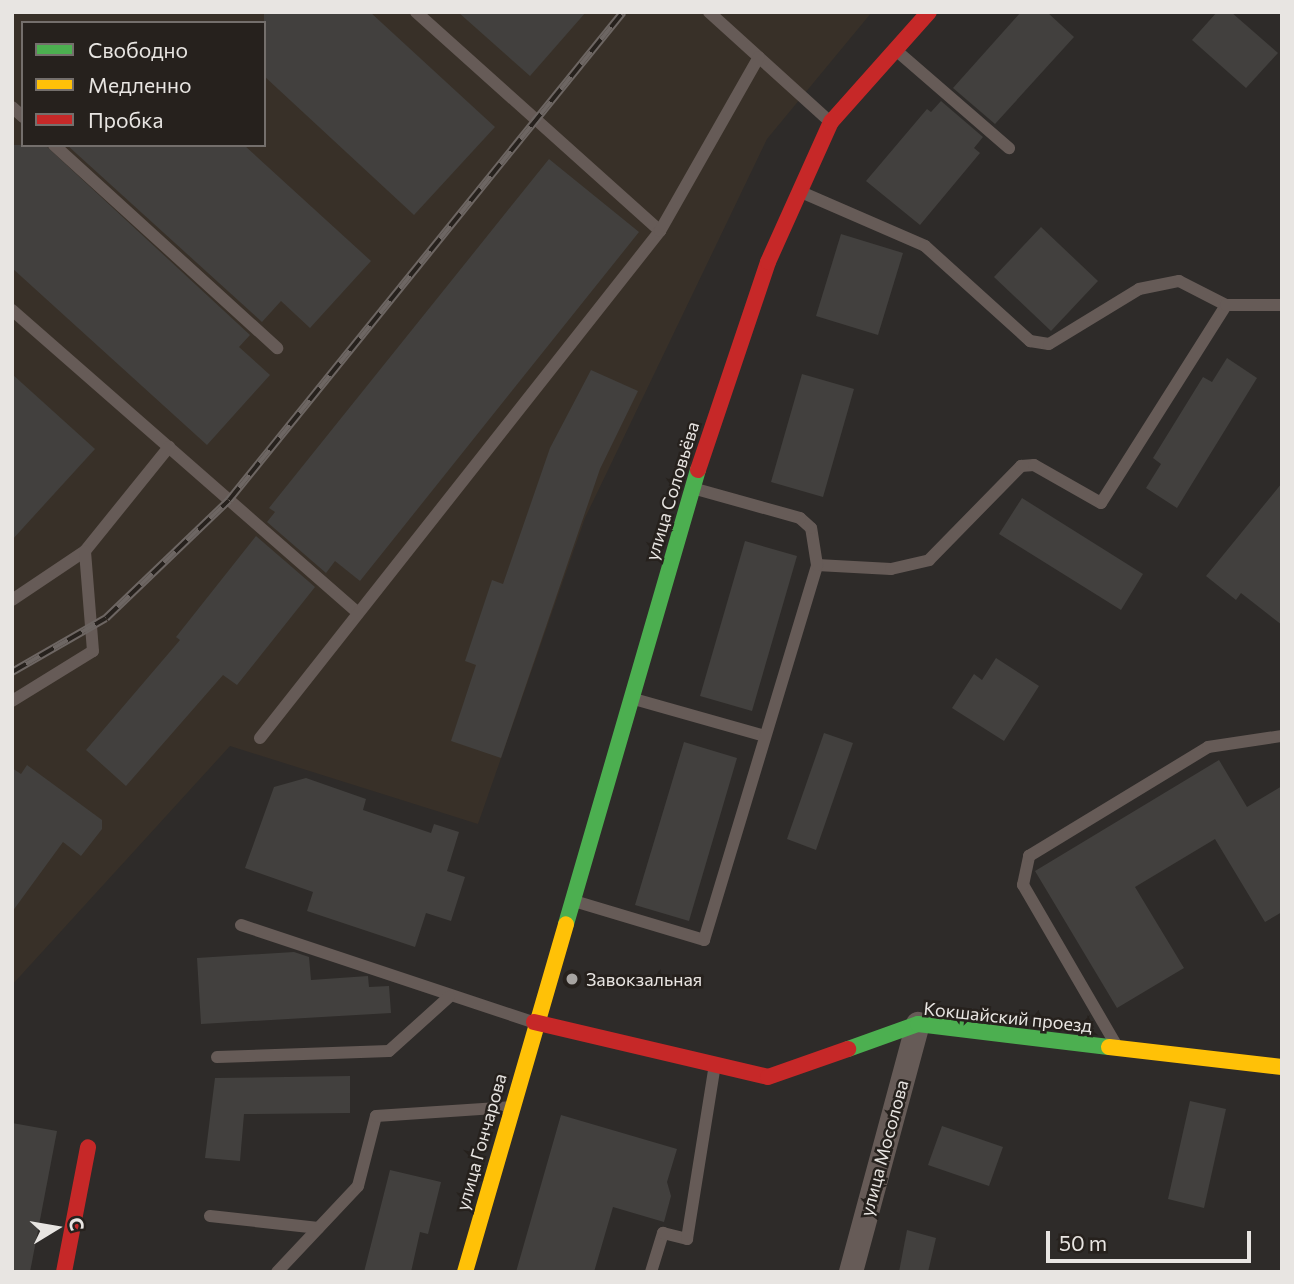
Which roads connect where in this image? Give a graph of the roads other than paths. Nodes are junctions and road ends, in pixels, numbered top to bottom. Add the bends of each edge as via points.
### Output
1 (416, 12) edge
2 (709, 12) edge
3 (929, 12) edge
4 (895, 50) junction
5 (759, 57) junction
6 (831, 122) junction
7 (56, 147) edge
8 (1009, 148) dead end
9 (797, 190) junction
10 (660, 231) junction
11 (1226, 305) junction
12 (1282, 305) edge
13 (12, 310) edge
14 (277, 348) dead end
15 (169, 447) junction
16 (692, 488) junction
17 (85, 551) junction
18 (817, 565) junction
19 (12, 600) edge
20 (358, 613) junction
21 (630, 698) junction
22 (12, 701) edge
23 (765, 736) junction
24 (1282, 736) edge
25 (260, 738) dead end
26 (570, 900) junction
27 (241, 925) dead end
28 (449, 997) junction
29 (534, 1022) junction
30 (918, 1024) junction
31 (1118, 1049) junction
32 (217, 1056) dead end
33 (715, 1065) junction
34 (1282, 1067) edge
35 (511, 1107) junction
36 (88, 1147) dead end
37 (210, 1216) dead end
38 (318, 1228) junction
39 (64, 1272) edge
40 (277, 1272) edge
41 (464, 1272) edge
42 (651, 1272) edge
43 (851, 1272) edge

1 - 10 lane
2 - 5 lane
3 - 4 street, улица Соловьёва
4 - 6 street, улица Соловьёва
4 - 8 lane
5 - 6 lane
5 - 10 lane
6 - 9 street, улица Соловьёва
7 - 14 lane
9 - 11 lane via 925,246 1030,341 1049,344 1139,289 1179,281
9 - 16 street, улица Соловьёва
10 - 20 lane
11 - 12 lane
11 - 18 lane via 1101,503 1034,465 1021,466 929,559 891,569
13 - 15 lane
15 - 17 lane
15 - 20 lane
16 - 18 lane via 800,518 811,528
16 - 21 street, улица Соловьёва
17 - 19 lane
17 - 22 lane via 93,651
18 - 23 lane
20 - 25 lane
21 - 23 lane
21 - 26 street, улица Соловьёва
23 - 26 lane via 704,940
24 - 31 lane via 1208,747 1029,856 1023,886
26 - 29 street, улица Соловьёва
27 - 28 lane
28 - 29 lane
28 - 32 lane via 389,1051
29 - 33 street, Кокшайский проезд
29 - 35 street, улица Гончарова
30 - 31 street, Кокшайский проезд
30 - 33 street, Кокшайский проезд via 768,1077
30 - 43 street, улица Мосолова
31 - 34 street, Кокшайский проезд
33 - 42 lane via 687,1239 663,1233
35 - 38 lane via 376,1116 358,1186
35 - 41 street, улица Гончарова
36 - 39 street
37 - 38 lane
38 - 40 lane

